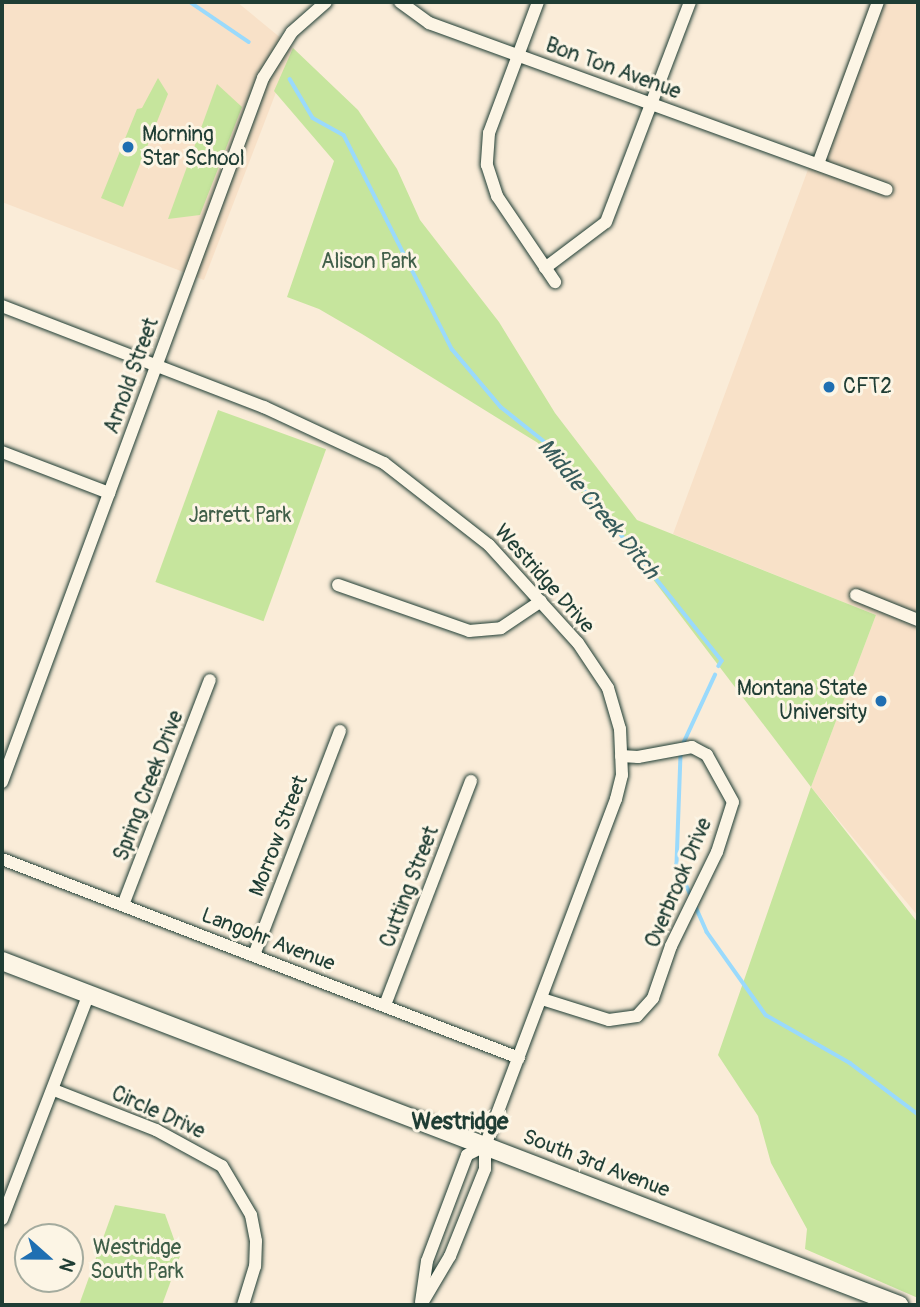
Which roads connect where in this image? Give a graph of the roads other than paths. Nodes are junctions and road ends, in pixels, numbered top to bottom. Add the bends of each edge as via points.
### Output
1 (326, 2) edge
2 (400, 2) edge
3 (538, 2) edge
4 (690, 2) edge
5 (878, 2) edge
6 (518, 55) junction
7 (652, 104) junction
8 (818, 164) junction
9 (887, 190) dead end
10 (545, 268) junction
11 (555, 282) dead end
12 (2, 306) edge
13 (156, 366) junction
14 (2, 452) edge
15 (109, 493) junction
16 (338, 585) dead end
17 (856, 595) dead end
18 (541, 601) junction
19 (918, 620) edge
20 (210, 680) dead end
21 (340, 731) dead end
22 (621, 756) junction
23 (471, 781) dead end
24 (2, 782) edge
25 (2, 859) edge
26 (123, 905) junction
27 (254, 955) junction
28 (2, 961) edge
29 (89, 994) junction
30 (542, 999) junction
31 (385, 1005) junction
32 (519, 1058) junction
33 (54, 1090) junction
34 (485, 1146) junction
35 (2, 1219) edge
36 (888, 1303) edge
37 (243, 1305) edge
38 (421, 1305) edge

1 - 13 street, Arnold Street via 292,32 269,64
2 - 6 street, Bon Ton Avenue via 429,23
3 - 6 street
4 - 7 street
5 - 8 street
6 - 7 street, Bon Ton Avenue
6 - 10 street via 489,133 487,165 497,196
7 - 8 street, Bon Ton Avenue
7 - 10 street via 606,222 588,240
8 - 9 street, Bon Ton Avenue
10 - 11 street
12 - 13 street, Westridge Drive
13 - 15 street, Arnold Street
13 - 18 street, Westridge Drive via 327,434 384,463 489,545
14 - 15 street
15 - 24 street, Arnold Street
16 - 18 street via 469,631 501,628
17 - 19 street
18 - 22 street, Westridge Drive via 578,643 608,688 620,729
20 - 26 street, Spring Creek Drive
21 - 27 street, Morrow Street
22 - 30 street, Westridge Drive via 616,799
22 - 30 street, Overbrook Drive via 692,747 707,755 733,802 717,852 671,946 653,998 637,1016 609,1020
23 - 31 street, Cutting Street
25 - 26 street, Langohr Avenue
26 - 27 street, Langohr Avenue
27 - 31 street, Langohr Avenue
28 - 29 main road, South 3rd Avenue
29 - 33 street
29 - 34 main road, South 3rd Avenue
30 - 32 street, Westridge Drive
31 - 32 street, Langohr Avenue
32 - 34 street, Westridge Drive
33 - 35 street
33 - 37 street, Circle Drive via 156,1130 222,1166 251,1215 256,1241 255,1266
34 - 36 main road, South 3rd Avenue
34 - 38 street, Westridge Drive via 480,1181 450,1256
34 - 38 street, Westridge Drive via 467,1155 427,1261

